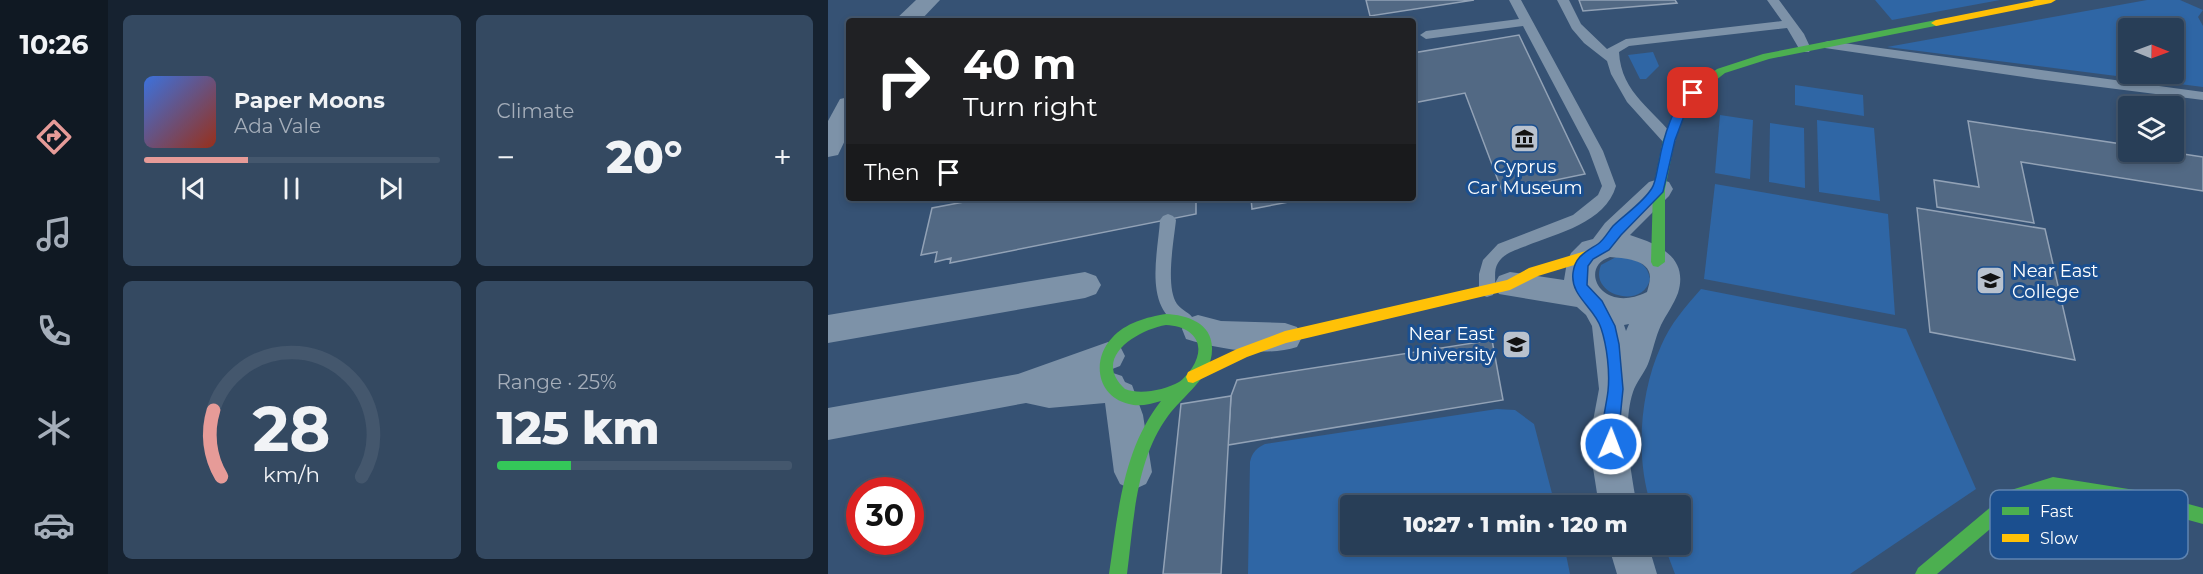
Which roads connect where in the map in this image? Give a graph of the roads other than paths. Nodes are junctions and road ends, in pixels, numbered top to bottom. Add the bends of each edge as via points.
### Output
1 (929, 0) edge
2 (1515, 0) edge
3 (1563, 0) edge
4 (1773, 0) edge
5 (2051, 0) edge
6 (909, 18) edge
7 (1526, 22) junction
8 (1790, 24) junction
9 (1425, 35) dead end
10 (1829, 45) junction
11 (1805, 49) junction
12 (1612, 59) junction
13 (2203, 96) edge
14 (846, 111) edge
15 (1669, 140) junction
16 (828, 148) edge
17 (1659, 189) junction
18 (1167, 220) dead end
19 (1597, 251) junction
20 (1658, 262) junction
21 (1085, 285) dead end
22 (1165, 286) junction
23 (1499, 288) junction
24 (1592, 301) junction
25 (1658, 301) junction
26 (1141, 325) junction
27 (1193, 325) junction
28 (828, 329) edge
29 (1285, 337) junction
30 (1193, 377) junction
31 (1113, 380) junction
32 (1181, 388) junction
33 (1616, 389) junction
34 (828, 424) edge
35 (1132, 472) junction
36 (2037, 490) edge
37 (2084, 490) edge
38 (1616, 495) edge
39 (2188, 512) edge
40 (2203, 516) edge
41 (1990, 519) edge
42 (1631, 555) edge
43 (1118, 574) edge
44 (1637, 574) edge
45 (1924, 574) edge

1 - 6 street
2 - 7 lane
3 - 12 lane via 1579,32
4 - 8 lane
5 - 10 street
7 - 9 lane
7 - 23 lane via 1596,151 1609,186 1605,198 1578,219 1504,248 1491,260 1487,274
8 - 11 lane
8 - 12 lane via 1626,43 1613,50
10 - 11 street
10 - 13 lane
11 - 15 street via 1742,63 1713,76 1682,108
12 - 15 lane via 1640,109
14 - 16 street
15 - 17 street
17 - 19 street
17 - 20 street
18 - 22 lane
19 - 20 street via 1622,245 1640,248
19 - 23 street
19 - 24 street via 1581,264 1579,274
20 - 25 street via 1665,275 1665,288
21 - 28 street
22 - 26 lane
22 - 27 lane via 1168,304
23 - 24 street
23 - 29 street
24 - 25 street via 1613,312 1629,313
24 - 33 street via 1608,326
25 - 33 street
26 - 27 street via 1174,318
26 - 31 street via 1126,334
27 - 29 street via 1221,335
27 - 30 street via 1204,339 1205,351
29 - 30 street
30 - 32 street
31 - 32 street via 1133,400 1149,401
31 - 34 street via 1049,393 1022,388
31 - 35 street via 1127,417
32 - 35 street via 1157,419
33 - 38 street via 1611,456
35 - 43 street
36 - 37 street via 2053,485
39 - 40 street
41 - 45 street
42 - 44 street

